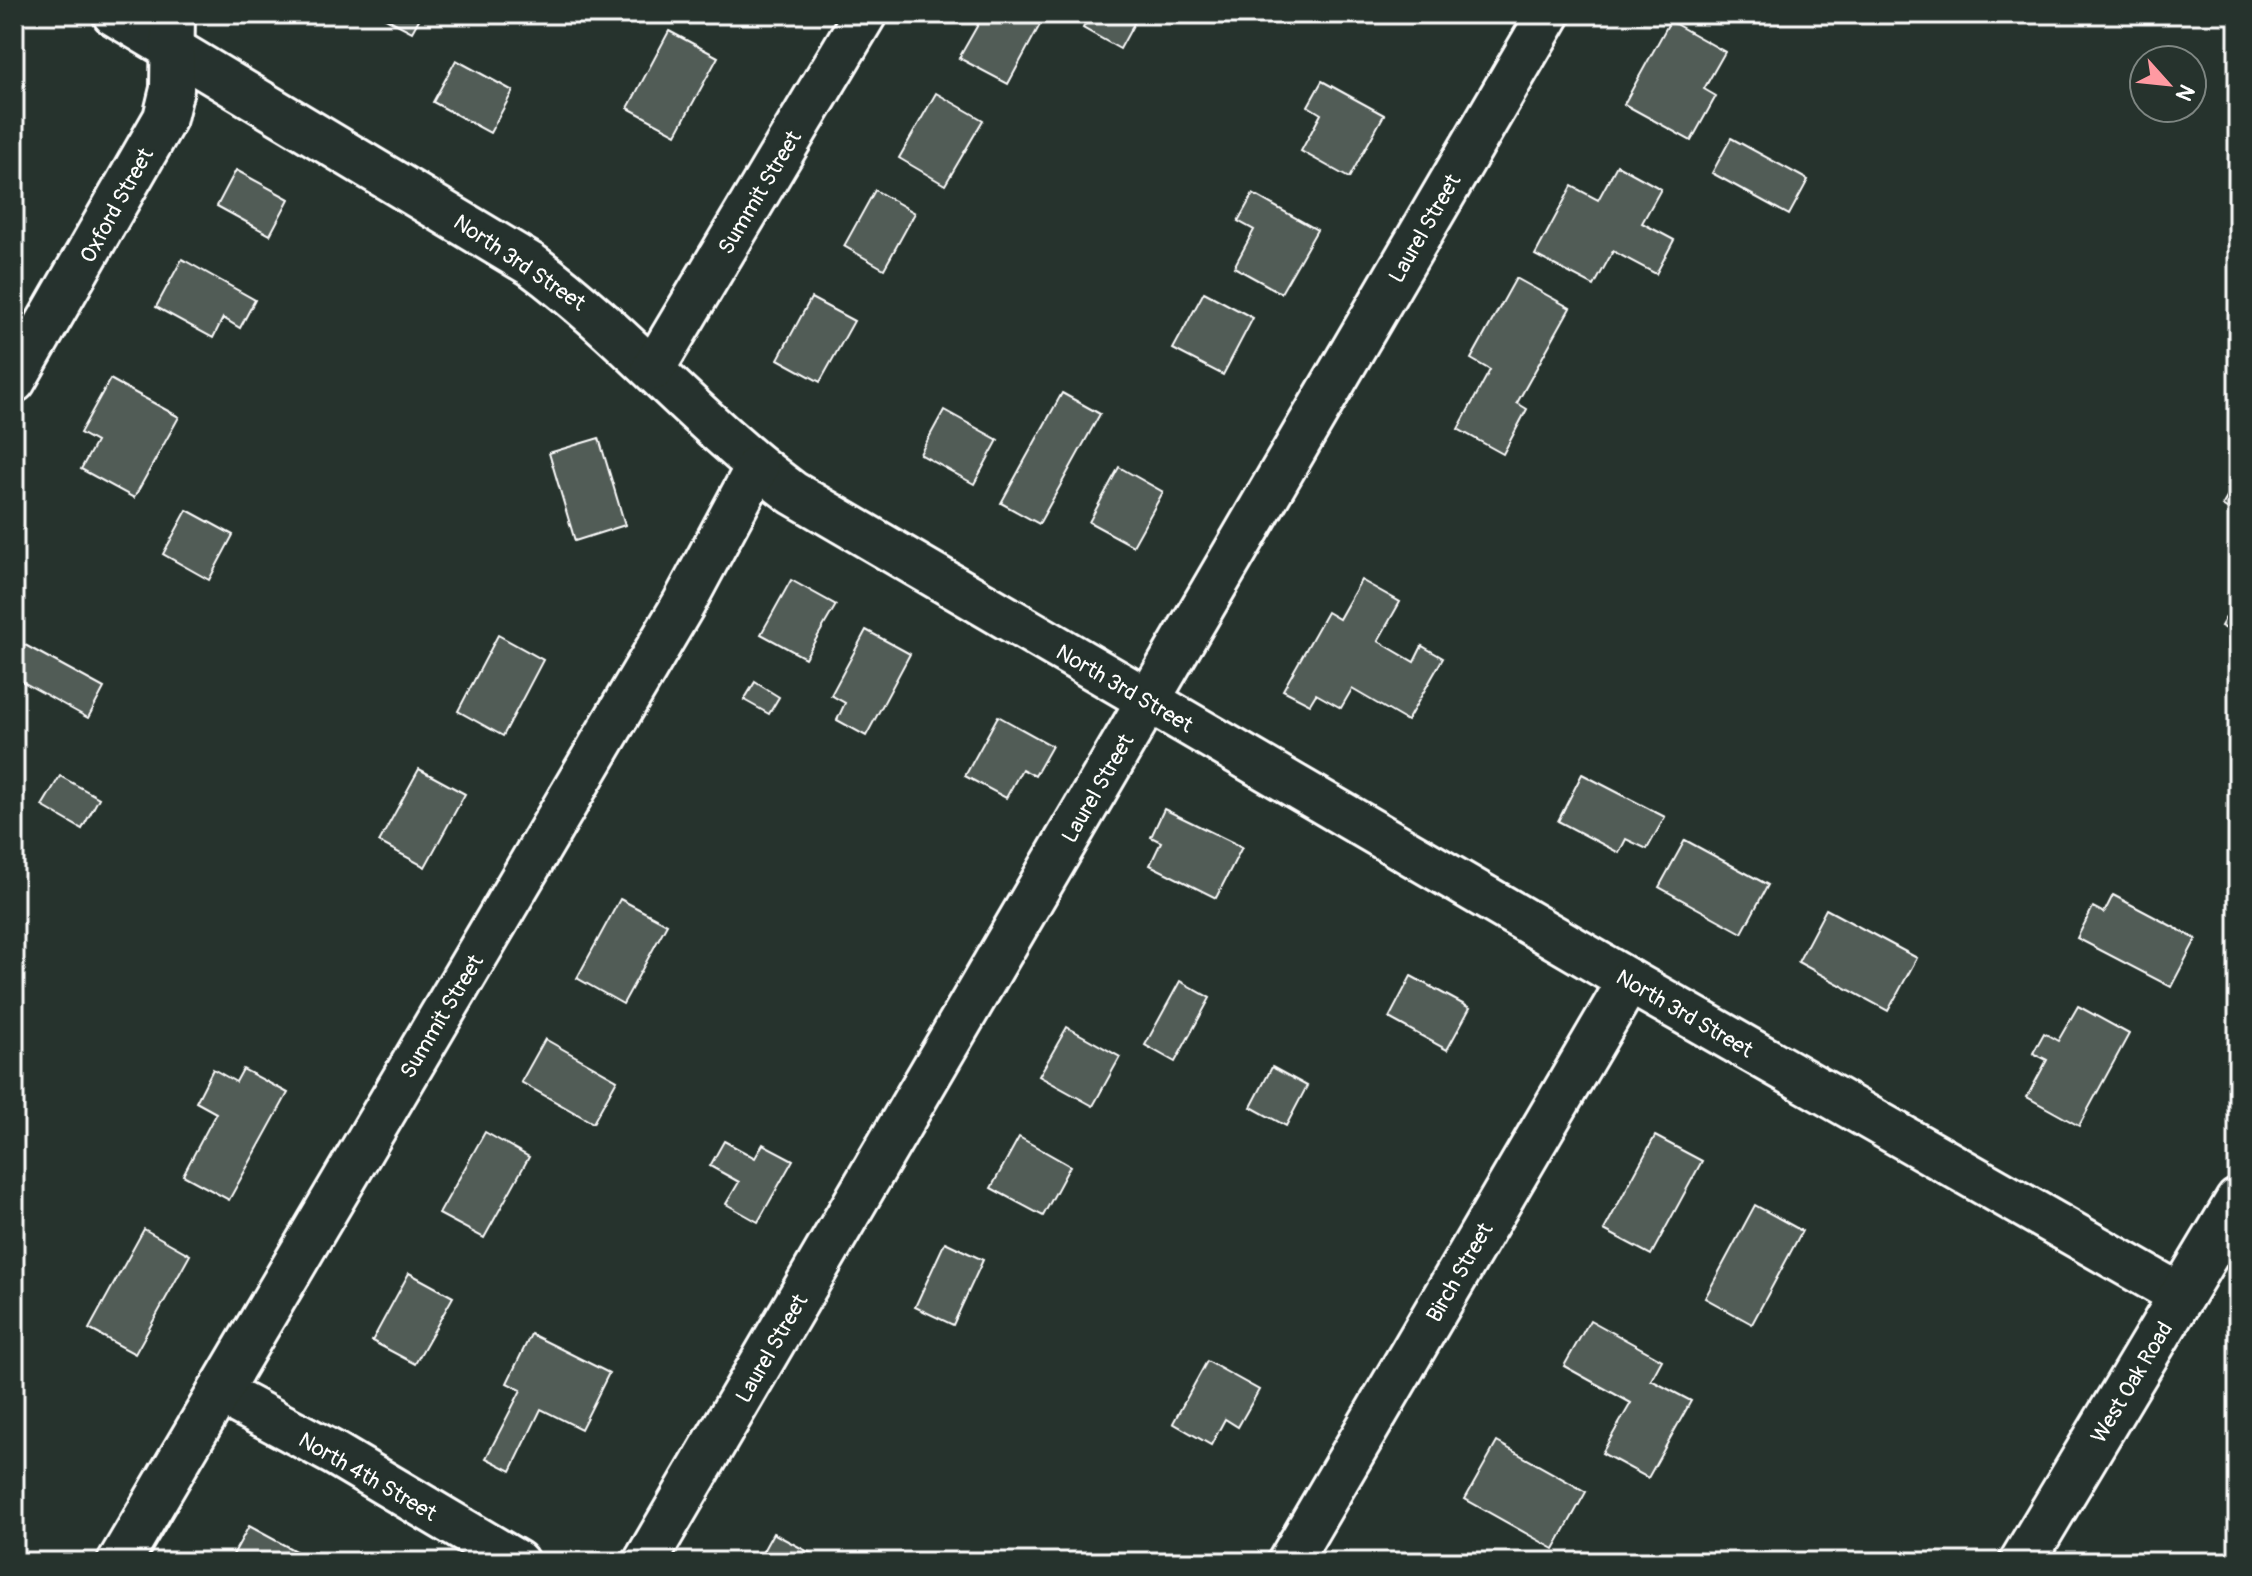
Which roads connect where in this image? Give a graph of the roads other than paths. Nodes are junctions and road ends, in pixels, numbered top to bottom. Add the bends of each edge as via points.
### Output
1 (114, 14) edge
2 (865, 14) edge
3 (1549, 14) edge
4 (172, 30) edge
5 (653, 369) junction
6 (14, 381) edge
7 (757, 467) junction
8 (1147, 701) junction
9 (1629, 981) junction
10 (2238, 1201) edge
11 (2182, 1296) junction
12 (219, 1392) junction
13 (119, 1562) edge
14 (517, 1562) edge
15 (645, 1562) edge
16 (1289, 1562) edge
17 (2022, 1562) edge

1 - 4 street, North 3rd Street
2 - 5 street, Summit Street
3 - 8 street, Laurel Street
4 - 5 street, North 3rd Street via 532,265 587,306
4 - 6 street, Oxford Street via 172,89 165,118
5 - 7 street, North 3rd Street
7 - 8 street, North 3rd Street
7 - 12 street, Summit Street via 683,605
8 - 9 street, North 3rd Street
8 - 15 street, Laurel Street
9 - 11 street, North 3rd Street
9 - 16 street, Birch Street
10 - 11 street, West Oak Road
11 - 17 street, West Oak Road
12 - 13 street, Summit Street
12 - 14 street, North 4th Street

